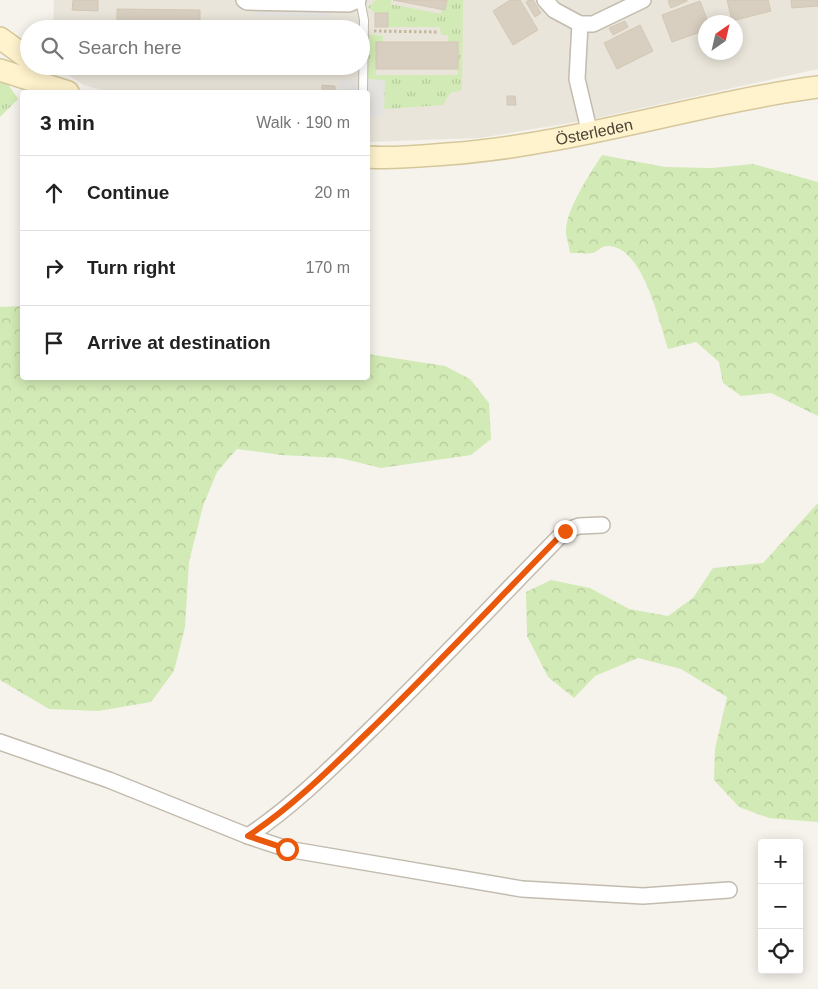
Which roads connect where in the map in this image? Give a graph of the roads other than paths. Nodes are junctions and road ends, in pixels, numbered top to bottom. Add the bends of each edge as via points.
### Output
1 (244, 0) edge
2 (359, 0) edge
3 (545, 0) edge
4 (642, 0) edge
5 (362, 20) edge
6 (580, 24) junction
7 (0, 38) edge
8 (20, 52) edge
9 (0, 70) edge
10 (50, 75) edge
11 (363, 75) edge
12 (818, 87) edge
13 (62, 90) edge
14 (71, 90) edge
15 (363, 90) edge
16 (590, 134) junction
17 (370, 156) edge
18 (602, 526) dead end
19 (0, 742) edge
20 (248, 836) junction
21 (729, 890) dead end

1 - 2 street via 349,4
2 - 5 lane
3 - 6 street via 554,10
4 - 6 street via 593,24
6 - 16 street via 577,79
7 - 8 street
9 - 13 street
10 - 14 street
11 - 15 lane
12 - 16 street, Österleden
16 - 17 street, Österleden via 488,151 391,158
18 - 20 street via 579,526 565,531 347,753 278,816
19 - 20 street via 109,780
20 - 21 street via 287,849 522,888 643,896

